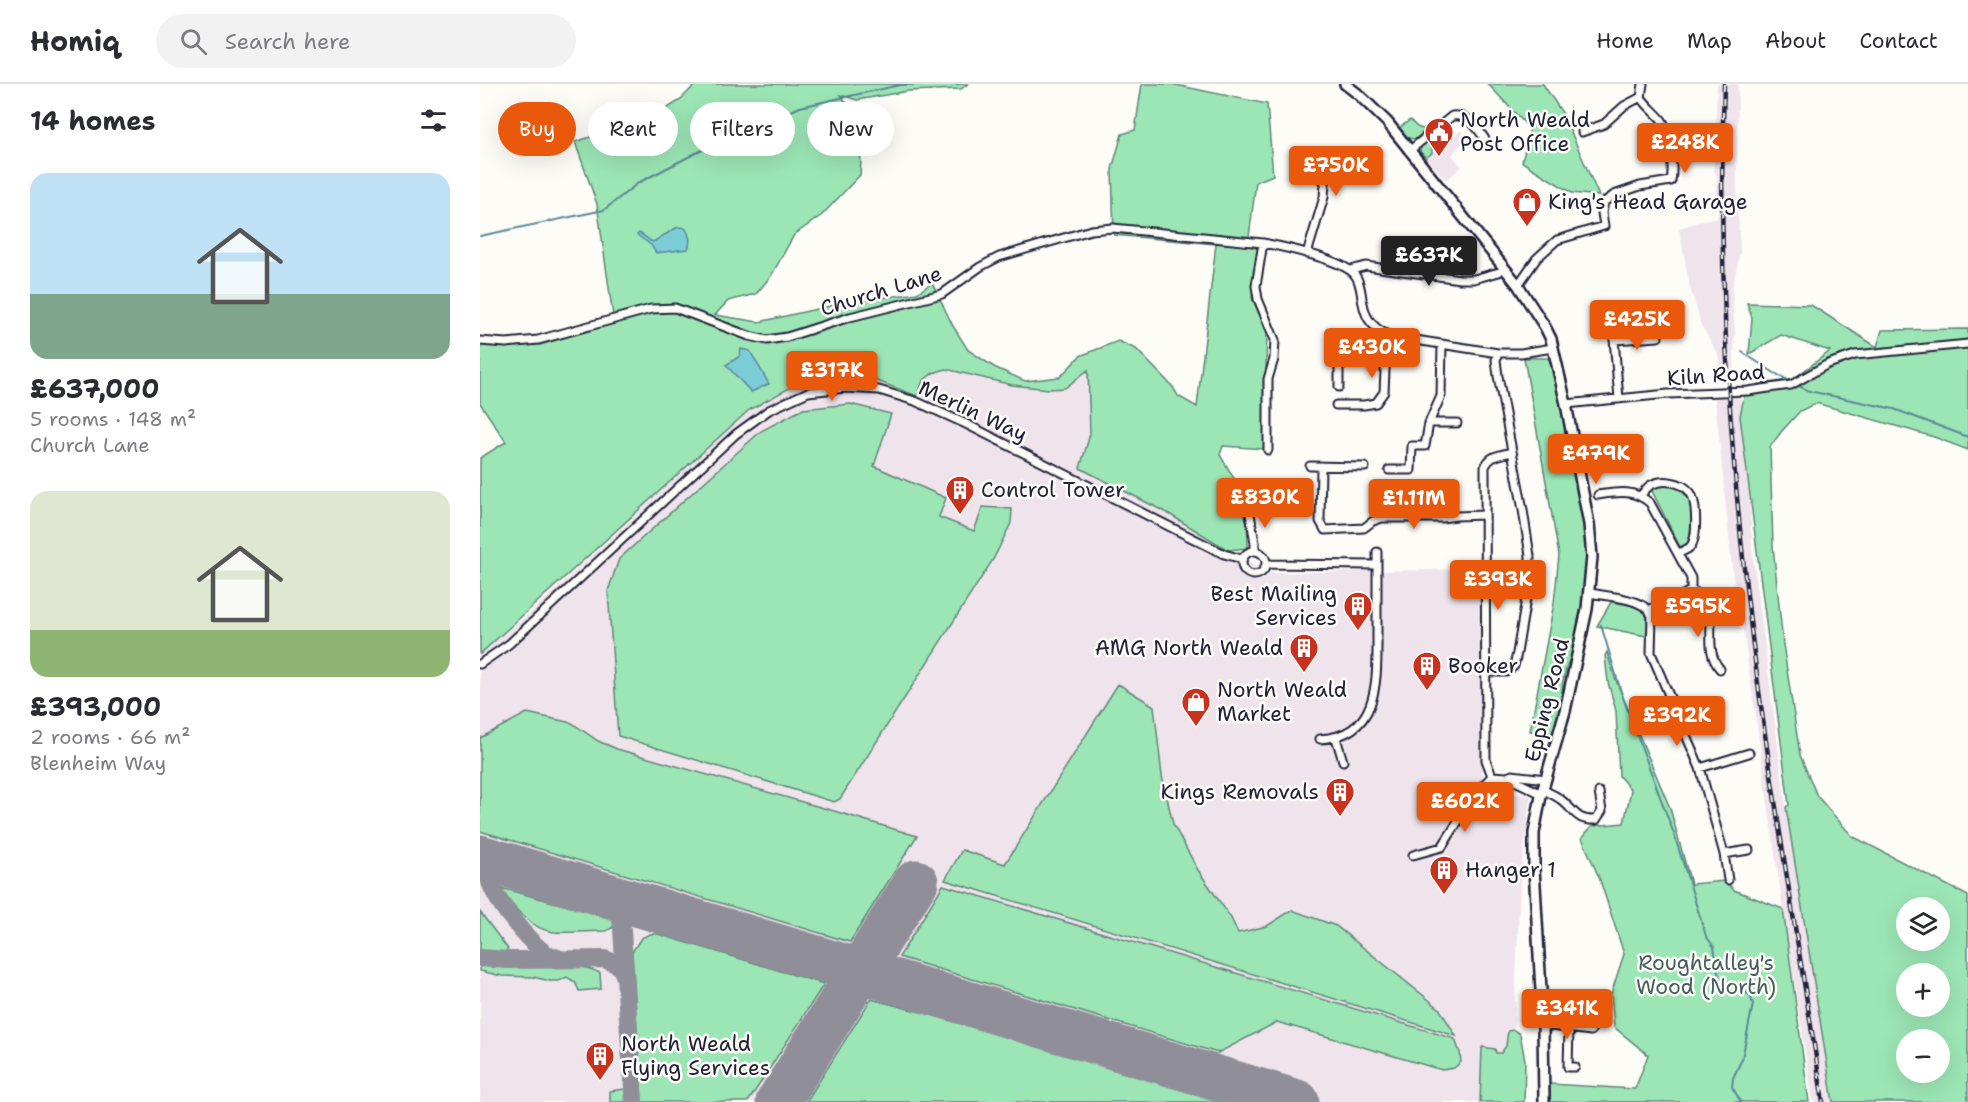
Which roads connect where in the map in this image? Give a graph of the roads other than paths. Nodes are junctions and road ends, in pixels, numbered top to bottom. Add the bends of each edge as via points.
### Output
1 (1345, 84) edge
2 (1643, 84) edge
3 (1641, 97) junction
4 (1581, 132) dead end
5 (1485, 139) dead end
6 (1410, 151) junction
7 (1299, 158) dead end
8 (1263, 243) junction
9 (1307, 254) junction
10 (1351, 270) junction
11 (1499, 272) dead end
12 (1518, 285) junction
13 (1606, 328) dead end
14 (1390, 336) junction
15 (1658, 337) dead end
16 (1614, 340) junction
17 (480, 341) edge
18 (1442, 344) junction
19 (1968, 344) edge
20 (1553, 348) junction
21 (1498, 353) junction
22 (1385, 364) junction
23 (1339, 387) dead end
24 (1619, 399) junction
25 (1566, 404) junction
26 (1336, 405) dead end
27 (1429, 423) junction
28 (1457, 423) dead end
29 (1268, 450) dead end
30 (1512, 452) junction
31 (1310, 466) dead end
32 (1321, 466) junction
33 (1365, 467) dead end
34 (1389, 470) dead end
35 (1598, 495) dead end
36 (1641, 495) junction
37 (1249, 508) dead end
38 (1485, 515) junction
39 (1255, 551) junction
40 (1377, 552) dead end
41 (1678, 553) junction
42 (1242, 559) junction
43 (1266, 564) junction
44 (1377, 565) junction
45 (1691, 590) junction
46 (1590, 593) junction
47 (1649, 610) junction
48 (480, 664) edge
49 (1720, 669) dead end
50 (1492, 672) dead end
51 (1336, 738) junction
52 (1320, 739) dead end
53 (1749, 753) dead end
54 (1343, 761) dead end
55 (1700, 768) junction
56 (1492, 776) junction
57 (1507, 777) junction
58 (1546, 778) junction
59 (1542, 792) junction
60 (1599, 792) dead end
61 (1749, 849) dead end
62 (1724, 854) junction
63 (1413, 855) dead end
64 (1728, 880) dead end
65 (1543, 1025) junction
66 (1569, 1028) junction
67 (1591, 1031) dead end
68 (1575, 1067) dead end
69 (1544, 1102) edge

1 - 6 main road, Epping Road via 1387,122
2 - 3 street
3 - 4 street via 1604,124
3 - 12 street via 1666,130 1673,170 1671,181 1614,195 1604,202 1604,226 1557,240 1533,262
5 - 6 street via 1470,120 1452,116
6 - 12 main road, Epping Road
7 - 9 street via 1318,172 1325,183
8 - 9 street, Church Lane
8 - 17 street, Church Lane via 1134,229 1091,230 999,257 942,294 767,340 675,308 651,309 538,340
8 - 29 street via 1256,286 1275,340 1268,379
9 - 10 street, Church Lane
10 - 11 street, Church Lane via 1366,266 1467,279
10 - 14 street via 1359,282 1367,317 1377,330
12 - 20 main road, Epping Road via 1545,327
13 - 16 street via 1613,327
14 - 18 street
14 - 22 street
15 - 16 street
16 - 24 street
18 - 21 street
18 - 27 street via 1441,396
19 - 24 street, Kiln Road via 1855,355 1828,364 1791,385
20 - 21 street via 1521,354
20 - 25 main road, Epping Road
21 - 30 street via 1498,376
22 - 23 street via 1339,363
22 - 26 street via 1384,392 1376,403
24 - 25 street, Kiln Road
25 - 46 main road, Epping Road via 1589,524
27 - 28 street
27 - 34 street via 1425,446 1412,446 1411,470
30 - 38 street via 1494,456 1485,467
30 - 50 street via 1528,538 1529,581 1514,666 1506,672
31 - 32 street
32 - 33 street
32 - 38 street via 1320,521 1325,530 1364,528 1382,518
35 - 36 street
36 - 41 street via 1650,503
36 - 41 street via 1650,485 1667,480 1689,491 1694,501 1696,537 1690,548
37 - 39 street
38 - 56 street via 1486,760
39 - 42 street
39 - 43 street via 1262,554
40 - 44 street
41 - 45 street via 1691,578
42 - 43 street via 1244,570 1250,575 1260,573
42 - 48 street, Merlin Way via 1224,554 915,401 879,390 808,392 769,410 736,434 509,644
43 - 44 street
44 - 51 street via 1377,680 1373,698 1359,725
45 - 47 street
45 - 49 street via 1702,596 1709,607 1711,655
46 - 47 street via 1644,605
46 - 58 main road, Epping Road via 1569,698
47 - 55 street via 1651,653
51 - 52 street
51 - 54 street
53 - 55 street
55 - 62 street
56 - 57 street
56 - 63 street via 1476,793 1442,848
57 - 58 street
57 - 59 street
58 - 59 main road, Epping Road
59 - 60 street via 1560,798 1585,821 1596,820 1602,811
59 - 65 main road, Epping Road via 1533,844
61 - 62 street
62 - 64 street
65 - 66 street
65 - 69 main road, Epping Road
66 - 67 street
66 - 68 street via 1568,1067

